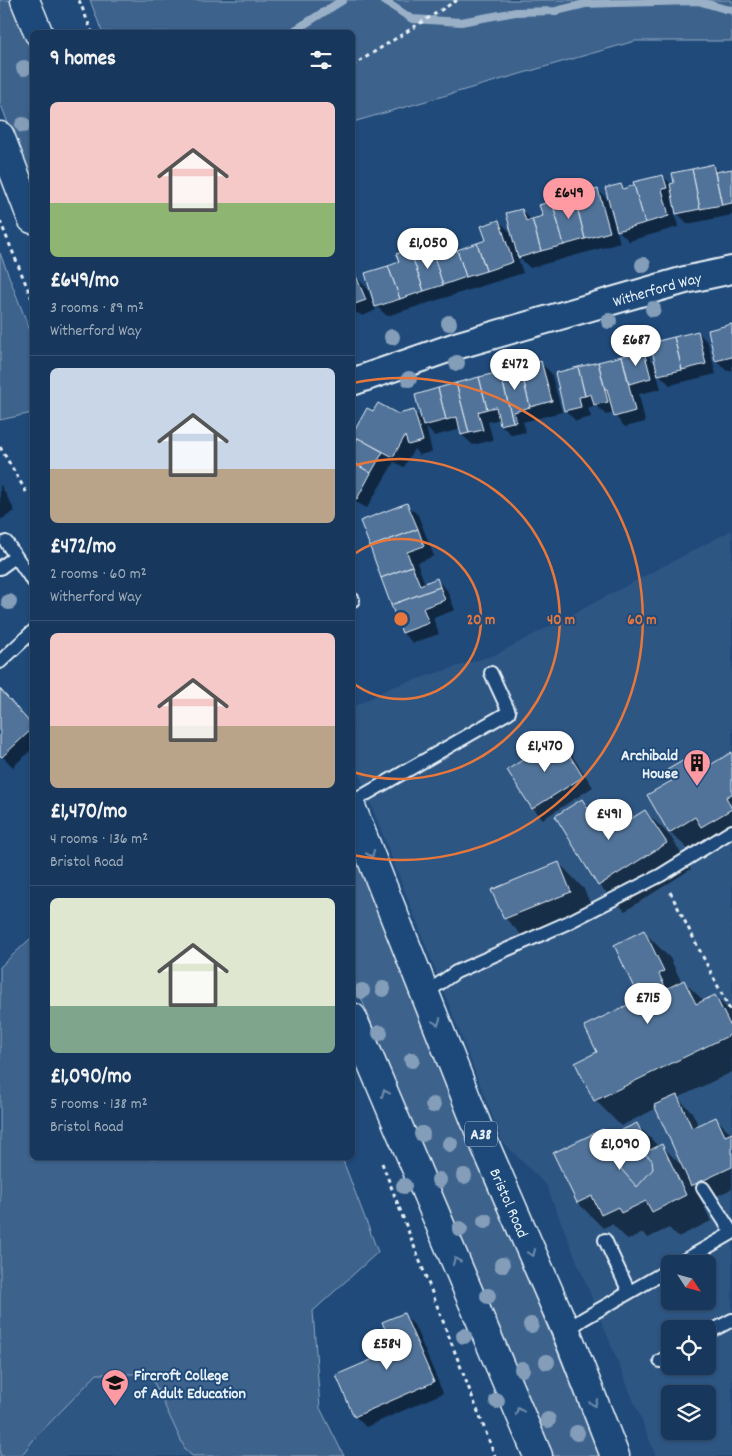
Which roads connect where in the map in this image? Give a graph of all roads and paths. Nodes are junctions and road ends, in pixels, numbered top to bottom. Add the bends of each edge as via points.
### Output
1 (25, 0) edge
2 (80, 0) edge
3 (457, 0) edge
4 (37, 30) edge
5 (91, 30) edge
6 (355, 64) edge
7 (0, 136) edge
8 (30, 214) edge
9 (0, 221) edge
10 (732, 270) edge
11 (30, 294) edge
12 (355, 381) edge
13 (0, 448) edge
14 (28, 495) dead end
15 (6, 542) dead end
16 (15, 557) junction
17 (0, 568) edge
18 (30, 577) edge
19 (30, 634) edge
20 (2, 657) edge
21 (491, 673) dead end
22 (355, 800) edge
23 (355, 816) edge
24 (732, 831) edge
25 (661, 875) junction
26 (426, 993) junction
27 (732, 1014) edge
28 (355, 1024) edge
29 (381, 1162) dead end
30 (703, 1188) dead end
31 (605, 1240) dead end
32 (694, 1255) edge
33 (661, 1274) edge
34 (629, 1292) junction
35 (732, 1320) edge
36 (716, 1329) edge
37 (566, 1331) junction
38 (495, 1456) edge
39 (538, 1456) edge
40 (614, 1456) edge

1 - 4 highway
2 - 5 path
3 - 6 path
7 - 8 highway
9 - 11 path
10 - 12 street, Witherford Way via 685,280 459,345
13 - 14 path
15 - 16 lane
16 - 17 lane
16 - 18 lane
19 - 20 lane
21 - 22 lane via 509,712
23 -> 26 highway, Bristol Road / A38
24 - 25 lane
25 - 26 lane via 567,923 456,972
25 - 27 path
26 -> 37 highway, Bristol Road / A38 via 482,1138
39 -> 28 highway
29 - 38 path
30 - 32 lane via 732,1233
31 - 34 lane
33 - 34 lane
34 - 37 lane
35 - 36 lane
37 -> 40 highway, Bristol Road / A38

